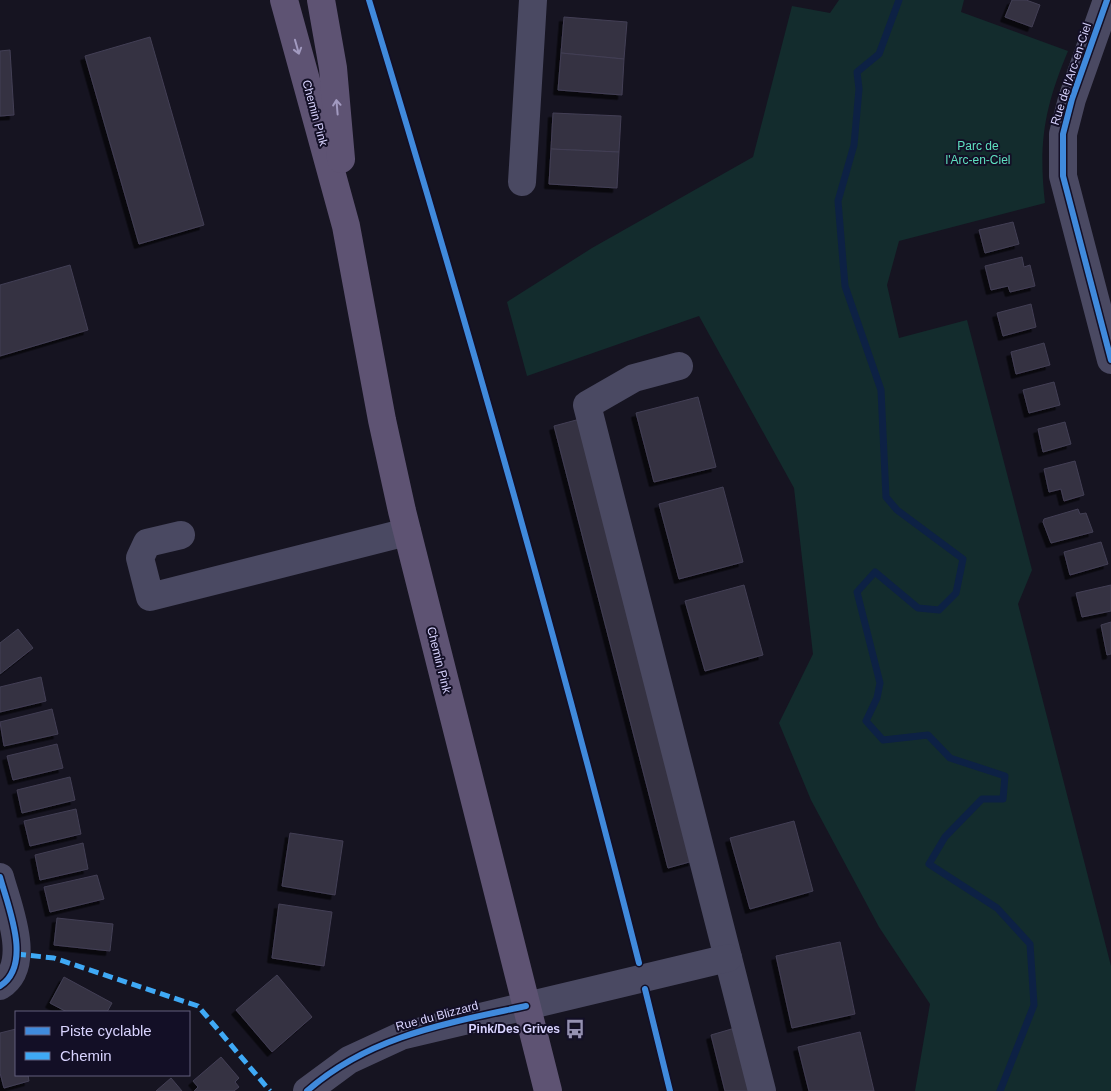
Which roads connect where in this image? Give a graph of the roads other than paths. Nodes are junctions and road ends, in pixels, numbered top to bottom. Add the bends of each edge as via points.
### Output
1 (284, 0) edge
2 (322, 0) edge
3 (533, 0) edge
4 (1107, 0) edge
5 (522, 182) dead end
6 (346, 226) junction
7 (1111, 360) edge
8 (680, 366) dead end
9 (407, 532) junction
10 (181, 535) dead end
11 (0, 877) edge
12 (728, 958) junction
13 (0, 986) edge
14 (526, 1006) junction
15 (314, 1089) edge
16 (548, 1091) edge
17 (762, 1091) edge

1 -> 6 main road, Chemin Pink
6 -> 2 main road, Chemin Pink via 333,68
3 - 5 street
4 - 7 street, Rue de l'Arc-en-Ciel via 1063,134 1063,176
6 - 9 main road, Chemin Pink via 382,420
8 - 12 street via 634,378 587,406
9 - 10 street via 150,597 140,558 147,543
9 - 14 main road, Chemin Pink
11 - 13 street via 17,942 15,966 7,982
12 - 14 street, Rue du Blizzard
12 - 17 street
14 - 15 street, Rue du Blizzard via 401,1036 348,1060
14 - 16 main road, Chemin Pink

